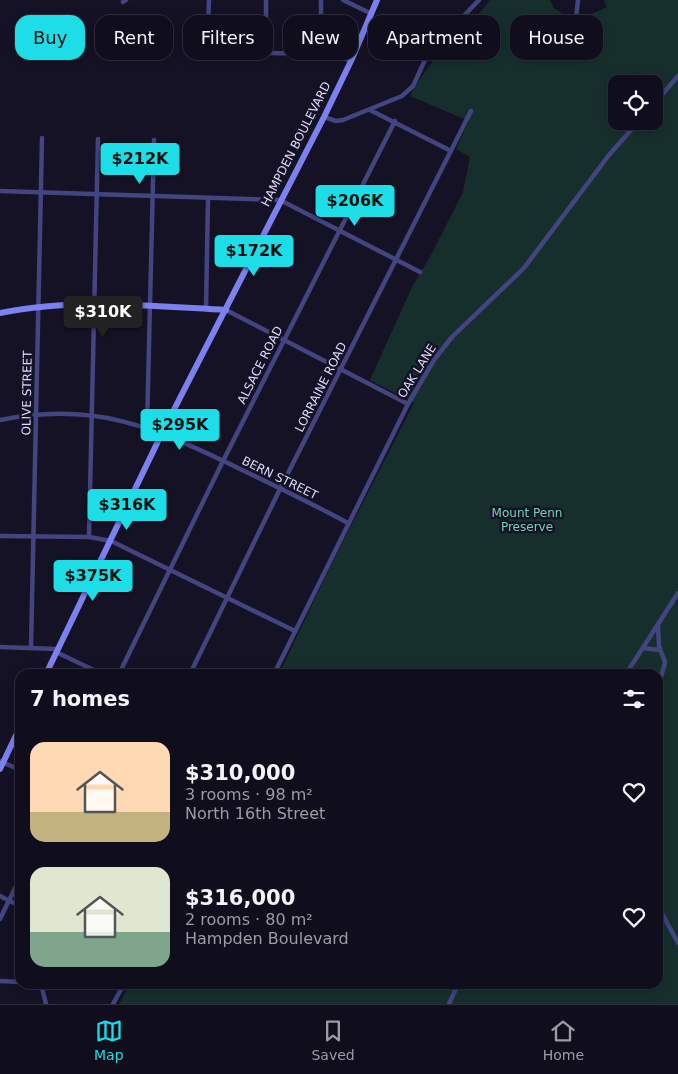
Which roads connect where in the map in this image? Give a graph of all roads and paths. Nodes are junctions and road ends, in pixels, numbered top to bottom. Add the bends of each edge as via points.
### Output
1 (209, 0) edge
2 (266, 0) edge
3 (321, 0) edge
4 (343, 0) edge
5 (377, 0) edge
6 (479, 0) edge
7 (578, 0) edge
8 (372, 14) junction
9 (209, 15) edge
10 (266, 15) edge
11 (321, 15) edge
12 (576, 15) edge
13 (351, 61) joint
14 (678, 76) edge
15 (663, 94) edge
16 (370, 110) junction
17 (471, 110) dead end
18 (324, 117) junction
19 (395, 121) junction
20 (631, 130) edge
21 (42, 138) dead end
22 (98, 139) dead end
23 (154, 140) dead end
24 (451, 150) junction
25 (0, 191) edge
26 (42, 192) junction
27 (97, 194) junction
28 (152, 195) junction
29 (208, 198) junction
30 (280, 200) junction
31 (340, 231) junction
32 (397, 260) junction
33 (420, 272) dead end
34 (94, 305) junction
35 (39, 306) junction
36 (150, 306) junction
37 (206, 309) junction
38 (226, 310) junction
39 (0, 313) edge
40 (284, 340) junction
41 (341, 369) junction
42 (408, 404) junction
43 (37, 414) junction
44 (92, 415) junction
45 (0, 420) edge
46 (147, 428) junction
47 (162, 433) junction
48 (222, 461) junction
49 (280, 488) junction
50 (348, 523) junction
51 (0, 536) edge
52 (34, 537) junction
53 (89, 537) junction
54 (110, 540) junction
55 (170, 570) junction
56 (678, 593) edge
57 (226, 598) junction
58 (658, 624) junction
59 (295, 631) junction
60 (0, 647) edge
61 (31, 648) junction
62 (643, 648) junction
63 (57, 650) junction
64 (660, 650) junction
65 (48, 669) edge
66 (93, 669) edge
67 (121, 669) edge
68 (192, 669) edge
69 (276, 669) edge
70 (629, 669) edge
71 (663, 670) edge
72 (15, 736) edge
73 (2, 761) edge
74 (15, 768) edge
75 (0, 769) edge
76 (15, 888) edge
77 (0, 896) edge
78 (9, 900) junction
79 (15, 903) edge
80 (663, 915) edge
81 (0, 920) edge
82 (678, 943) edge
83 (0, 981) edge
84 (15, 982) edge
85 (42, 989) edge
86 (121, 989) edge
87 (456, 989) edge
88 (46, 1004) edge
89 (113, 1004) edge
90 (449, 1004) edge

1 - 9 street
2 - 10 street
3 - 11 street
4 - 8 street
5 - 8 main road, HAMPDEN BOULEVARD
6 - 16 street via 424,60 410,90
7 - 12 street
8 - 13 main road, HAMPDEN BOULEVARD
13 - 18 main road, HAMPDEN BOULEVARD
14 - 15 street
16 - 18 street via 343,120
16 - 19 street
17 - 24 street, LORRAINE ROAD
18 - 30 main road, HAMPDEN BOULEVARD
19 - 24 street
19 - 31 street, ALSACE ROAD
20 - 42 street, OAK LANE via 524,268 445,346
21 - 26 street, OLIVE STREET
22 - 27 street
23 - 28 street
24 - 32 street, LORRAINE ROAD
25 - 26 street
26 - 27 street
26 - 35 street, OLIVE STREET
27 - 28 street
27 - 34 street
28 - 29 street
28 - 36 street
29 - 30 street
29 - 37 street
30 - 31 street
30 - 38 main road, HAMPDEN BOULEVARD
31 - 32 street
31 - 40 street, ALSACE ROAD
32 - 33 street
32 - 41 street, LORRAINE ROAD
34 - 35 main road
34 - 36 main road
34 - 44 street
35 - 39 main road
35 - 43 street, OLIVE STREET
36 - 37 main road
36 - 46 street
37 - 38 main road
38 - 40 street
38 - 47 main road, HAMPDEN BOULEVARD
40 - 41 street
40 - 48 street, ALSACE ROAD
41 - 42 street
41 - 49 street, LORRAINE ROAD
42 - 50 street, OAK LANE
43 - 44 street, BERN STREET
43 - 45 street, BERN STREET
43 - 52 street, OLIVE STREET
44 - 46 street, BERN STREET
44 - 53 street
46 - 47 street, BERN STREET
47 - 48 street, BERN STREET
47 - 54 main road, HAMPDEN BOULEVARD
48 - 49 street, BERN STREET
48 - 55 street, ALSACE ROAD
49 - 50 street, BERN STREET
49 - 57 street, LORRAINE ROAD
50 - 59 street, OAK LANE
51 - 52 street
52 - 53 street
52 - 61 street, OLIVE STREET
53 - 54 street
54 - 55 street
54 - 63 main road, HAMPDEN BOULEVARD
55 - 57 street
55 - 67 street, ALSACE ROAD
56 - 58 street
57 - 59 street
57 - 68 street, LORRAINE ROAD
58 - 62 street
58 - 64 street
59 - 69 street, OAK LANE
60 - 61 street
61 - 63 street
62 - 64 street
62 - 70 street
63 - 65 main road, HAMPDEN BOULEVARD
63 - 66 street
64 - 71 street via 665,662
72 - 73 main road
73 - 74 street
73 - 75 main road
76 - 78 street
77 - 78 street
78 - 79 street
78 - 81 street
80 - 82 street
83 - 84 street
85 - 88 street
86 - 89 street
87 - 90 street

